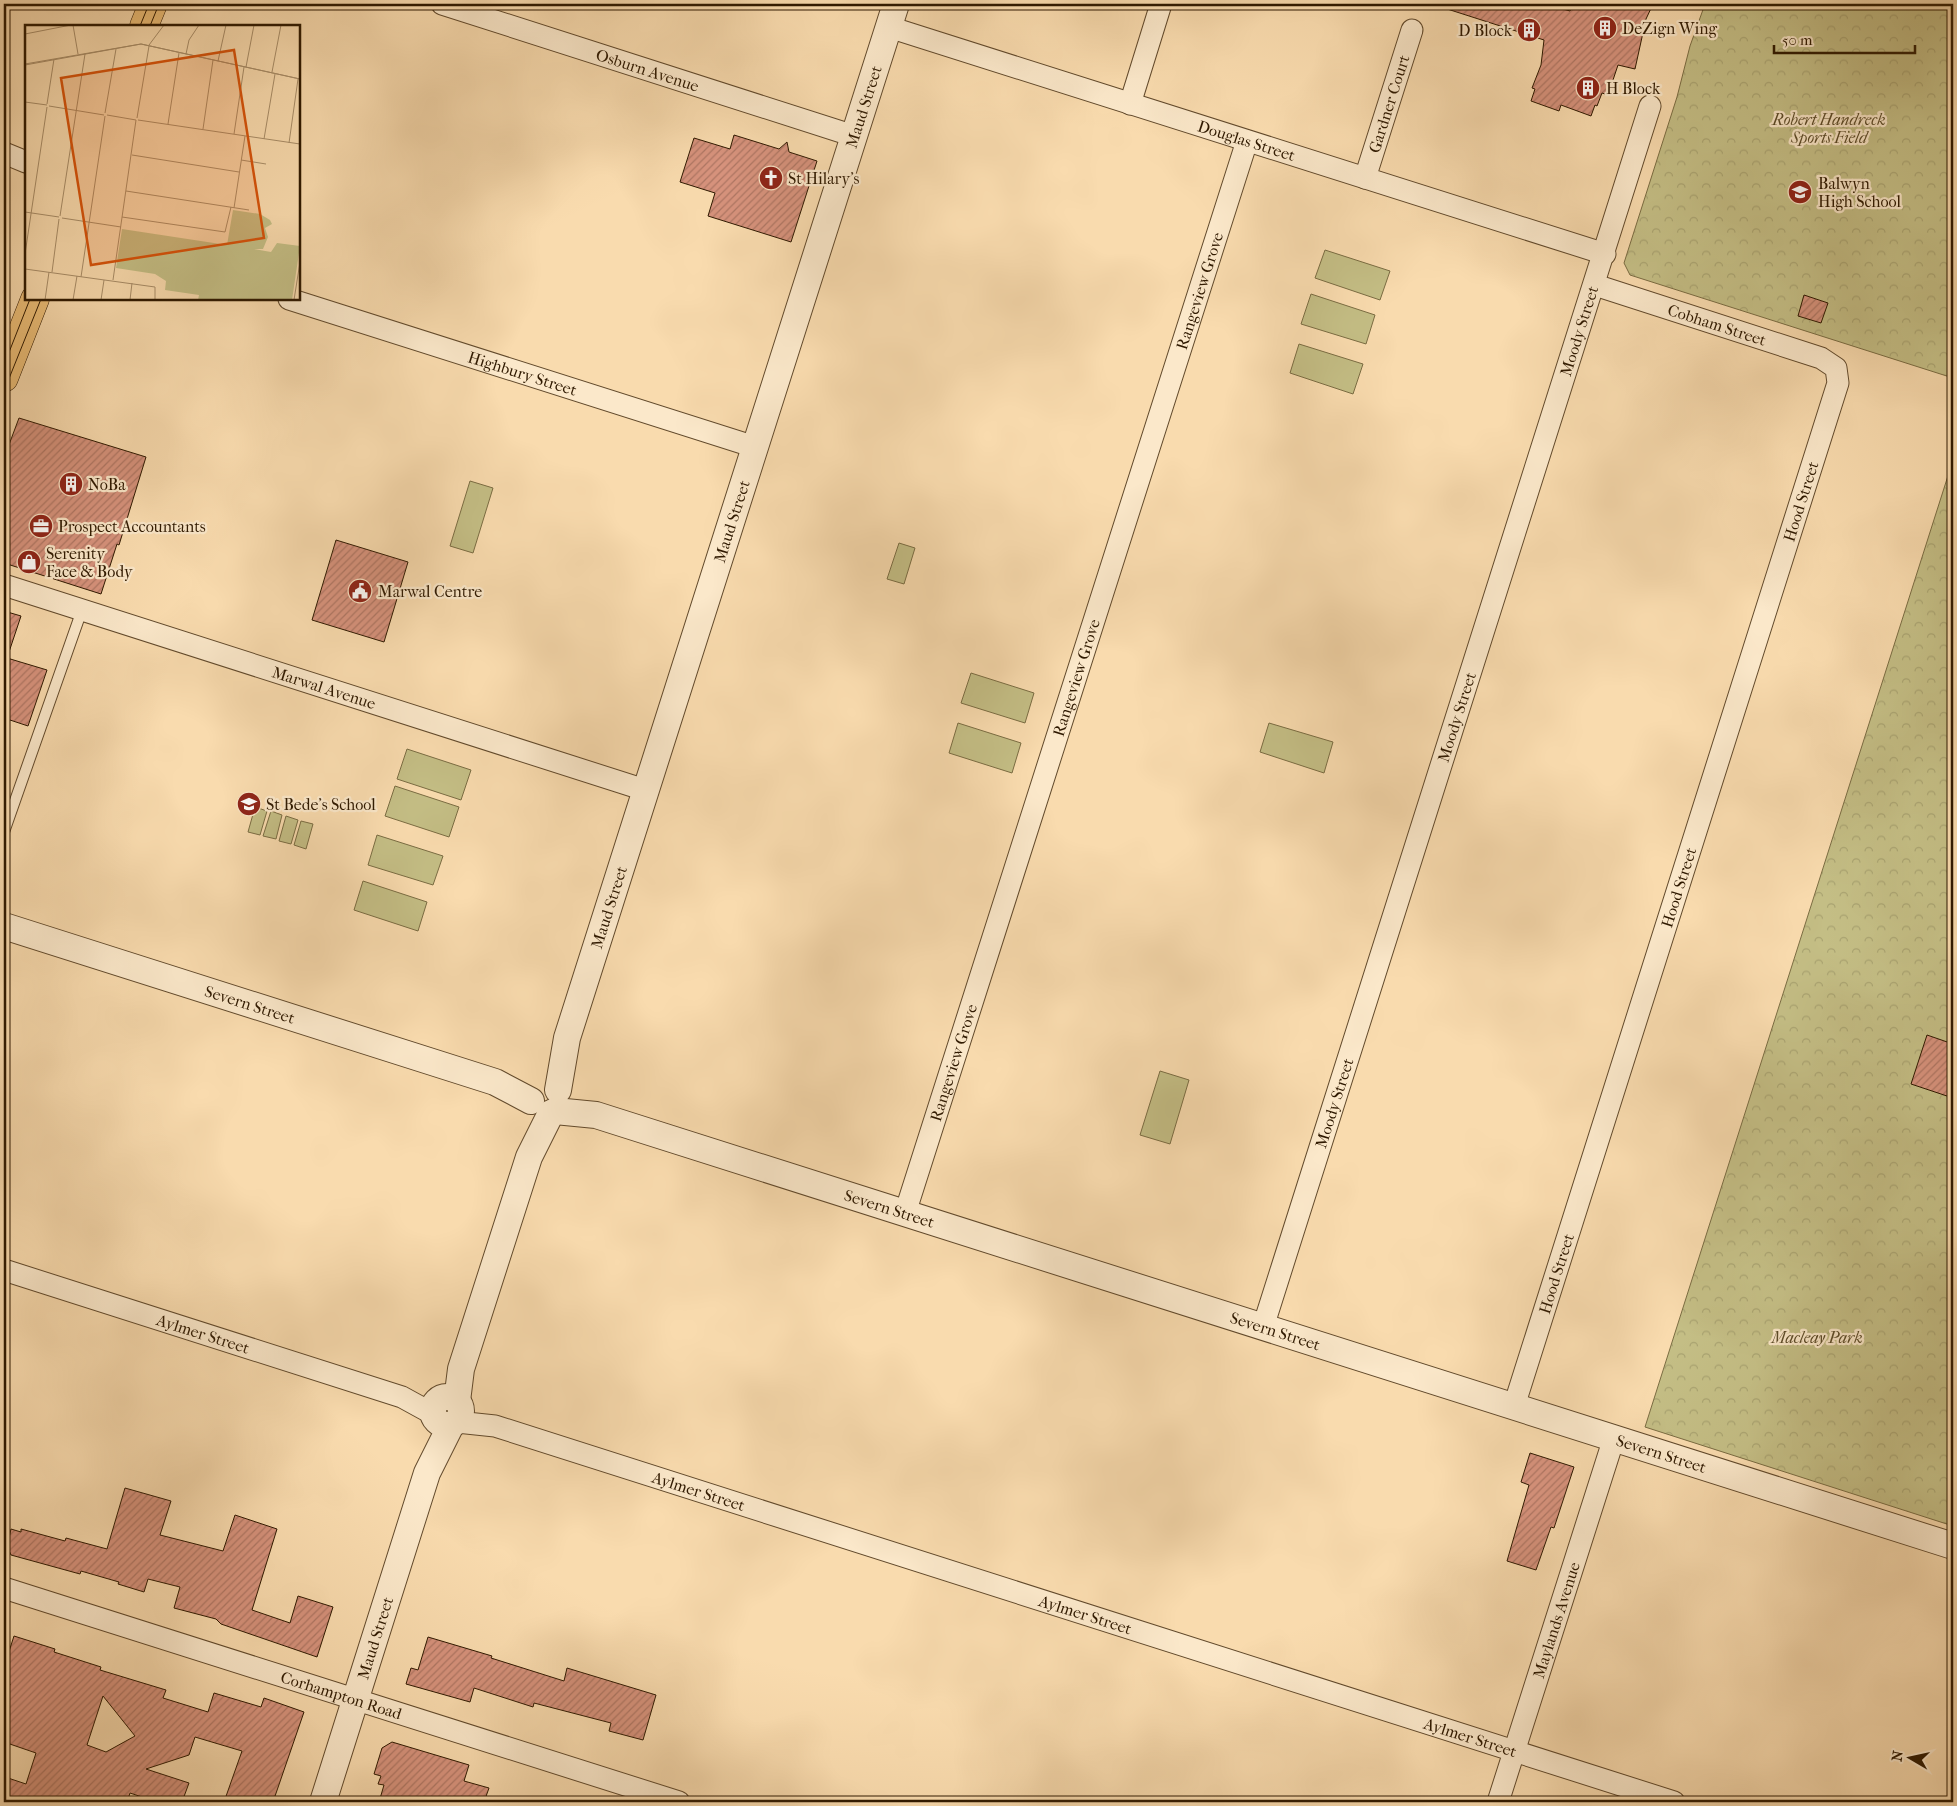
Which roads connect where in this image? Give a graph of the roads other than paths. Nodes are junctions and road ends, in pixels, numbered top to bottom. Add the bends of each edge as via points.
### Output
1 (153, 4) edge
2 (442, 4) edge
3 (1161, 4) edge
4 (893, 15) edge
5 (144, 25) edge
6 (1412, 30) dead end
7 (1130, 104) junction
8 (1650, 106) dead end
9 (854, 136) junction
10 (1247, 141) junction
11 (4, 153) edge
12 (25, 162) edge
13 (1365, 178) junction
14 (1605, 254) junction
15 (1595, 285) junction
16 (35, 300) edge
17 (292, 300) edge
18 (1836, 368) joint
19 (4, 378) edge
20 (755, 447) junction
21 (4, 585) edge
22 (82, 610) junction
23 (645, 790) junction
24 (4, 832) edge
25 (4, 926) edge
26 (546, 1098) junction
27 (905, 1213) junction
28 (4, 1270) edge
29 (1263, 1327) junction
30 (1514, 1406) junction
31 (447, 1411) junction
32 (1614, 1438) junction
33 (1953, 1546) edge
34 (4, 1588) edge
35 (356, 1699) junction
36 (1514, 1751) junction
37 (323, 1802) edge
38 (678, 1802) edge
39 (1498, 1802) edge
40 (1674, 1802) edge

1 - 5 main road
2 - 9 street, Osburn Avenue
3 - 7 street
4 - 7 street, Douglas Street
4 - 9 street, Maud Street
6 - 13 street, Gardner Court
7 - 10 street, Douglas Street
8 - 14 street, Moody Street
9 - 20 street, Maud Street
10 - 13 street, Douglas Street
10 - 27 street, Rangeview Grove
11 - 12 street
13 - 14 street, Douglas Street
14 - 15 street, Moody Street
15 - 18 street, Cobham Street via 1821,358
15 - 29 street, Moody Street
16 - 19 main road
17 - 20 street, Highbury Street
18 - 30 street, Hood Street via 1837,390
20 - 23 street, Maud Street
21 - 22 street, Marwal Avenue
22 - 23 street, Marwal Avenue
22 - 24 lane
23 - 26 street, Maud Street
25 - 26 street, Severn Street
26 - 27 street, Severn Street
26 - 31 street, Maud Street
27 - 29 street, Severn Street
28 - 31 street, Aylmer Street
29 - 30 street, Severn Street
30 - 32 street, Severn Street
31 - 35 street, Maud Street
31 - 36 street, Aylmer Street
32 - 33 street, Severn Street
32 - 36 street, Maylands Avenue
34 - 35 street, Corhampton Road
35 - 37 street, Maud Street
35 - 38 street, Corhampton Road
36 - 39 street, Maylands Avenue
36 - 40 street, Aylmer Street

